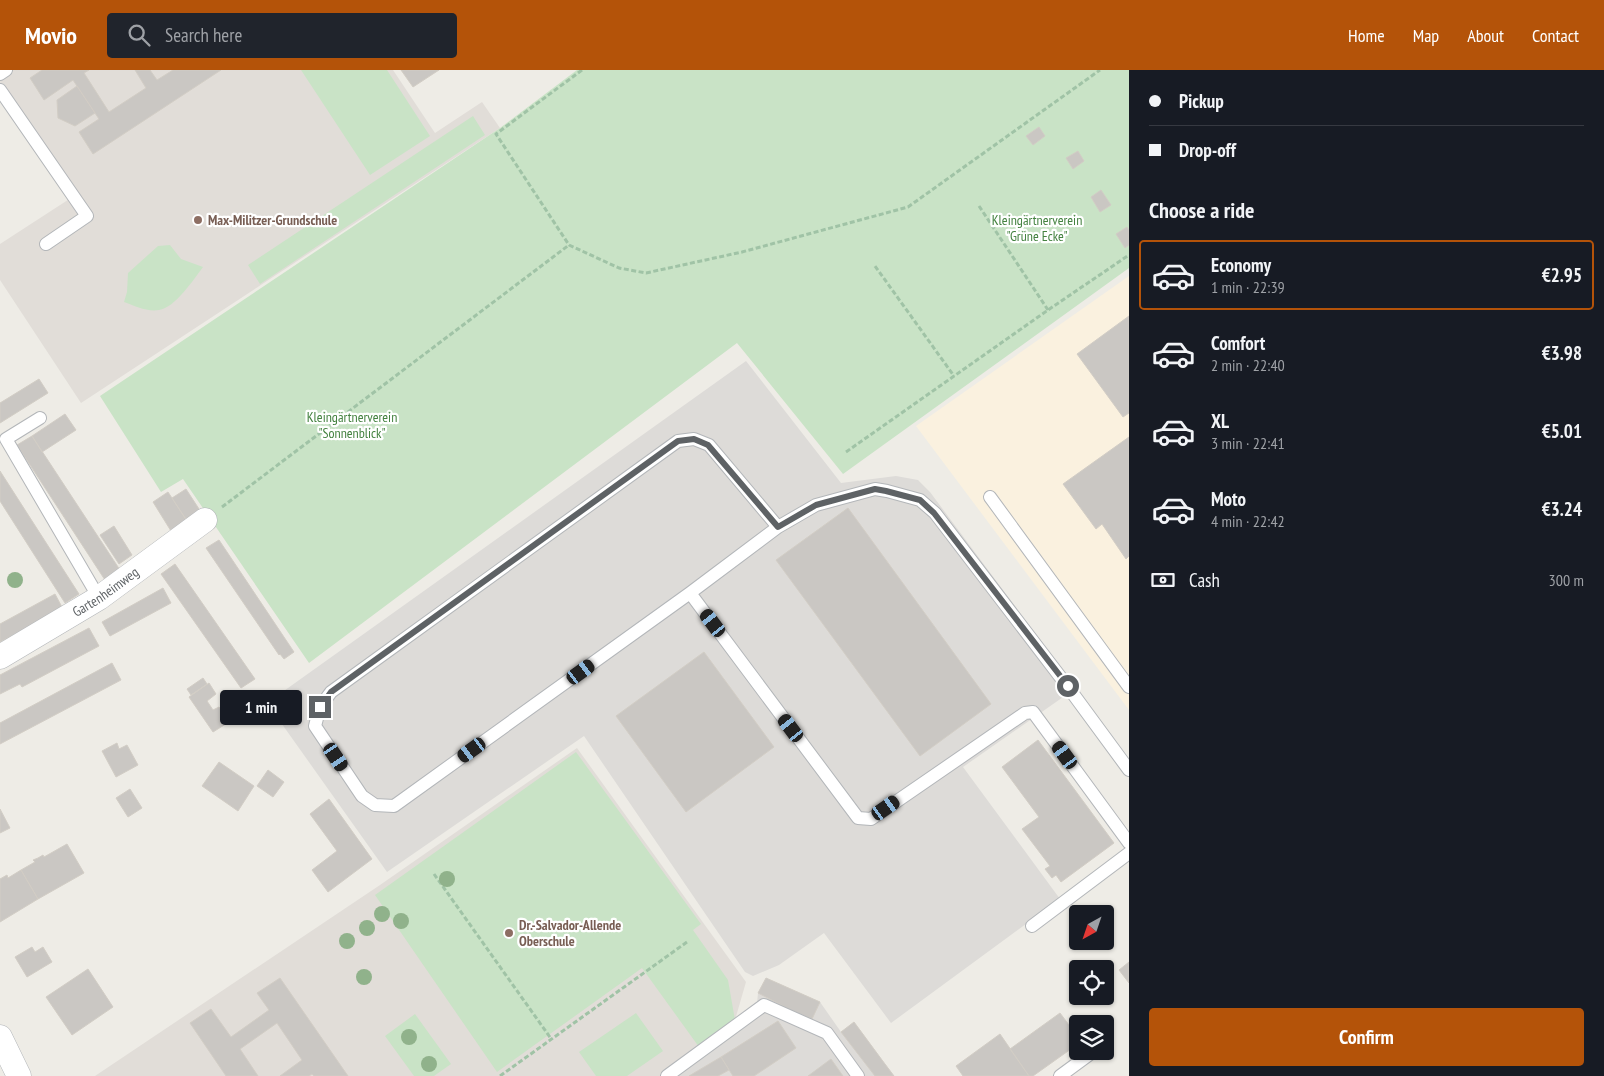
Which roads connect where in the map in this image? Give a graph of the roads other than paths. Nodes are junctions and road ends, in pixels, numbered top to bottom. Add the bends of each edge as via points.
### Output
1 (6, 70) edge
2 (0, 74) edge
3 (0, 90) edge
4 (46, 244) dead end
5 (40, 418) dead end
6 (990, 497) dead end
7 (205, 520) road end
8 (778, 527) junction
9 (690, 593) junction
10 (99, 598) junction
11 (0, 657) edge
12 (1129, 687) edge
13 (1129, 770) edge
14 (1129, 843) edge
15 (1129, 853) edge
16 (1032, 926) dead end
17 (0, 1037) edge
18 (1082, 1060) edge
19 (11, 1073) edge
20 (667, 1076) edge
21 (858, 1076) edge
22 (1060, 1076) edge

1 - 2 lane
3 - 4 lane via 87,216
5 - 10 lane via 6,439
6 - 12 lane
7 - 10 street, Gartenheimweg
8 - 9 lane
8 - 9 lane via 708,445 694,439 678,441 331,692 320,707 314,726 362,796 374,805 394,806
8 - 13 lane via 816,505 875,489 920,500 941,521
9 - 14 lane via 858,818 871,819 1025,713 1033,712
10 - 11 street, Gartenheimweg
15 - 16 lane
17 - 19 street
18 - 22 lane
20 - 21 lane via 764,1005 826,1033

